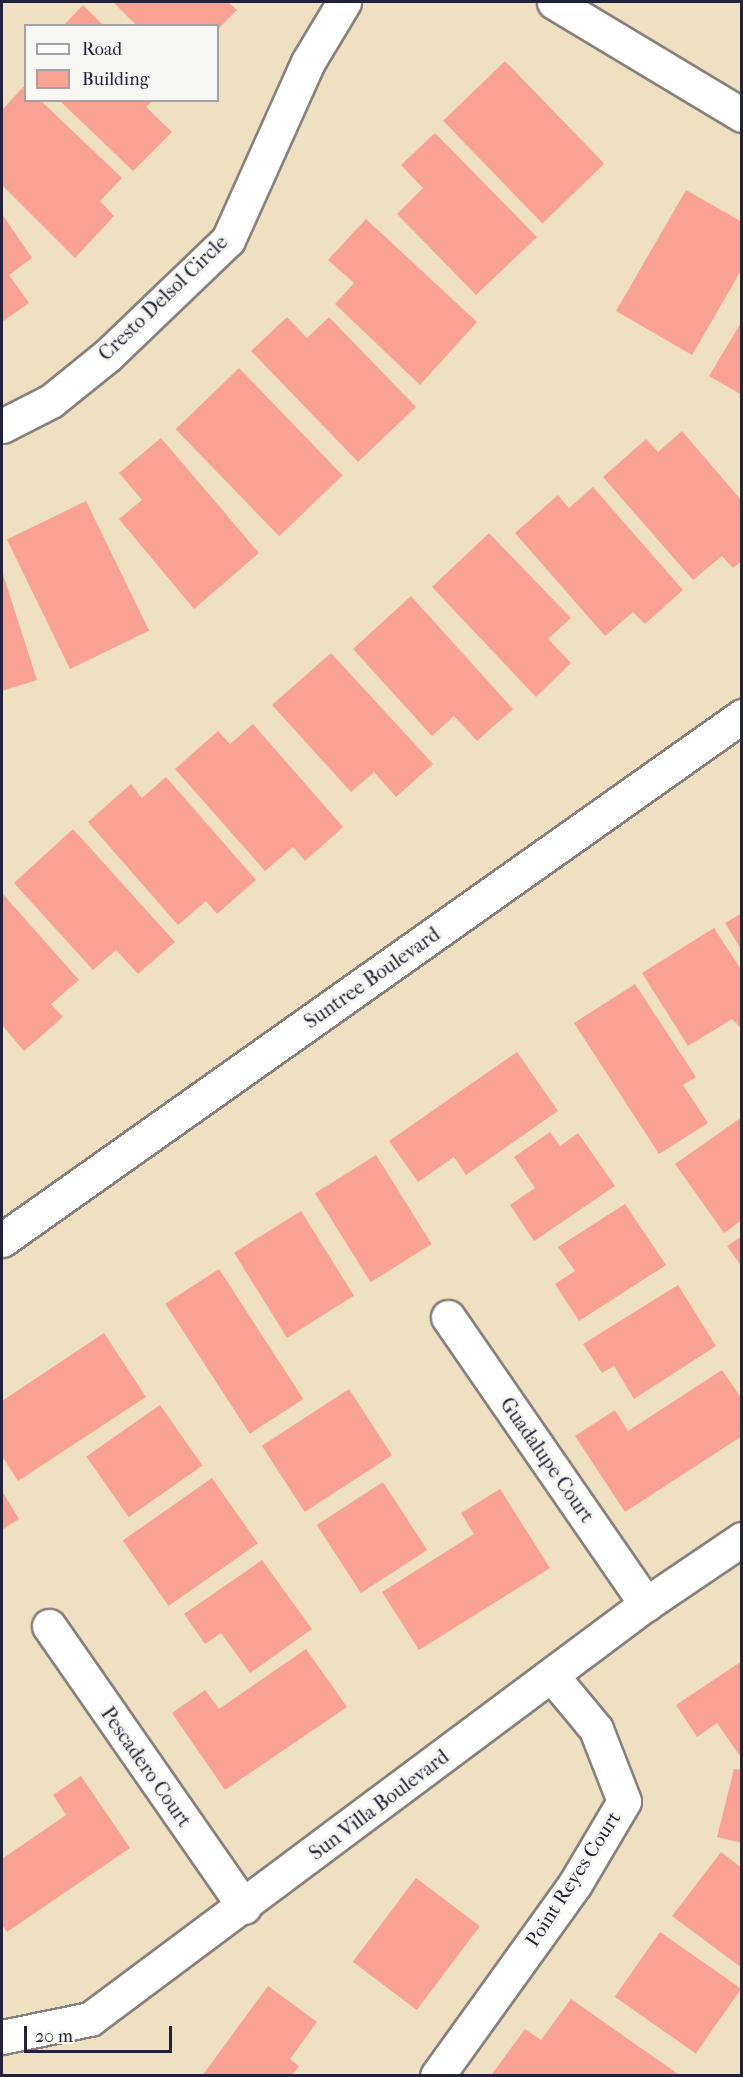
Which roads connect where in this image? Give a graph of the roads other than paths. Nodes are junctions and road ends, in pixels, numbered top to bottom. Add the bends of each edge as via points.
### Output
1 (344, 2) edge
2 (554, 2) edge
3 (741, 115) edge
4 (2, 426) edge
5 (741, 716) edge
6 (2, 1239) edge
7 (448, 1317) dead end
8 (741, 1539) edge
9 (646, 1604) junction
10 (49, 1626) dead end
11 (552, 1676) junction
12 (243, 1907) junction
13 (2, 2037) edge
14 (437, 2076) edge

1 - 4 street, Cresto Delsol Circle via 308,62 228,240 108,355 51,400
2 - 3 street
5 - 6 street, Suntree Boulevard
7 - 9 street, Guadalupe Court
8 - 9 street, Sun Villa Boulevard
9 - 11 street, Sun Villa Boulevard
10 - 12 street, Pescadero Court
11 - 12 street, Sun Villa Boulevard
11 - 14 street, Point Reyes Court via 596,1729 624,1801 575,1884
12 - 13 street, Sun Villa Boulevard via 90,2019

